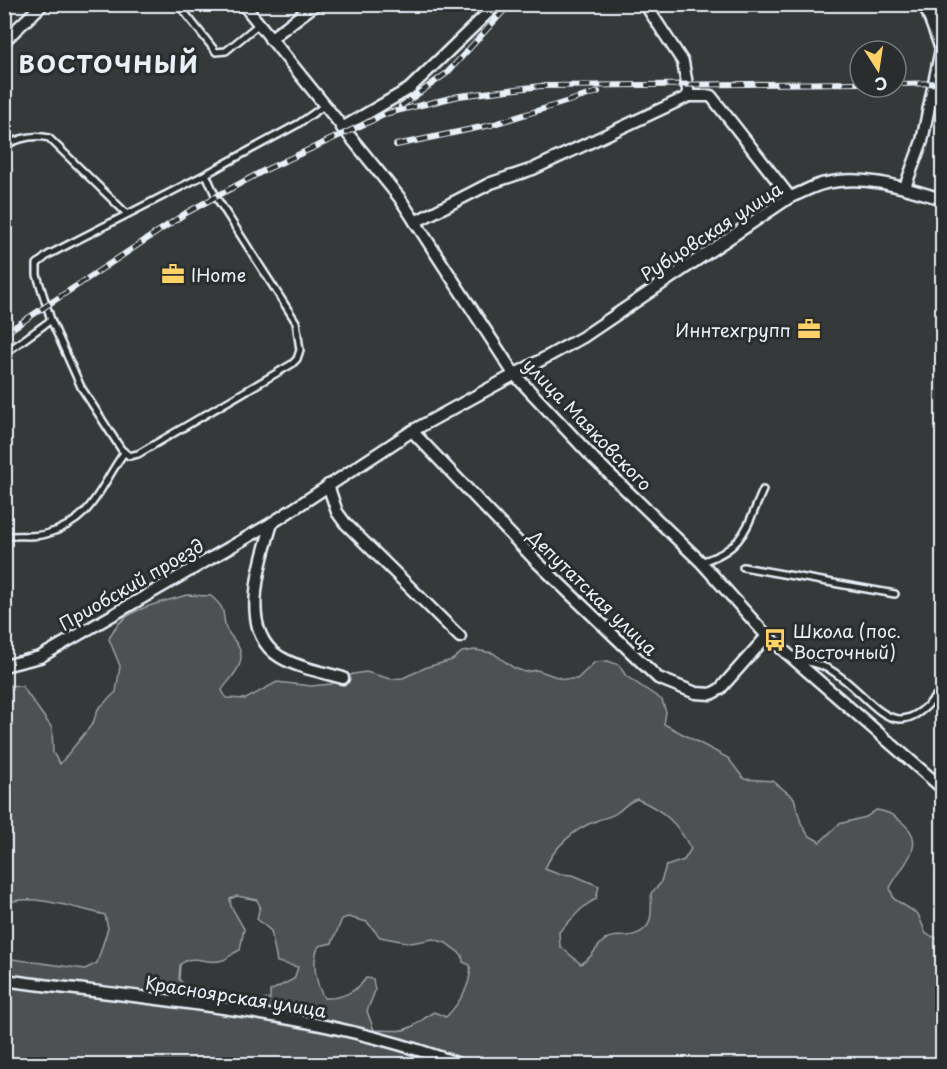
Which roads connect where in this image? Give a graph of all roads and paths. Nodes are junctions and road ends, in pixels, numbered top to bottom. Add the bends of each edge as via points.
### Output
1 (43, 4) edge
2 (178, 4) edge
3 (243, 4) edge
4 (316, 4) edge
5 (497, 4) edge
6 (645, 4) edge
7 (922, 4) edge
8 (259, 24) junction
9 (270, 39) junction
10 (4, 41) edge
11 (941, 49) edge
12 (689, 96) junction
13 (324, 106) junction
14 (342, 128) junction
15 (4, 146) edge
16 (206, 174) junction
17 (904, 187) junction
18 (790, 197) junction
19 (942, 199) edge
20 (126, 213) junction
21 (415, 222) junction
22 (51, 320) junction
23 (4, 354) edge
24 (514, 374) junction
25 (412, 431) junction
26 (124, 453) junction
27 (328, 485) junction
28 (763, 490) dead end
29 (272, 523) junction
30 (4, 537) edge
31 (700, 562) junction
32 (743, 567) dead end
33 (895, 594) dead end
34 (767, 636) junction
35 (460, 637) dead end
36 (795, 661) junction
37 (4, 666) edge
38 (343, 678) dead end
39 (942, 688) edge
40 (941, 786) edge
41 (4, 980) edge
42 (459, 1065) edge

1 - 10 street
2 - 8 lane via 216,52 226,51
3 - 8 street, улица Маяковского
4 - 9 street
5 - 14 street via 409,89
6 - 12 street via 683,62
7 - 11 street
8 - 9 street, улица Маяковского
9 - 13 street, улица Маяковского
11 - 17 street via 922,141
12 - 18 street via 711,96
12 - 21 street via 533,169 491,183
13 - 14 street, улица Маяковского
13 - 16 lane
14 - 21 street, улица Маяковского
15 - 20 lane via 38,135 49,138
16 - 20 lane
16 - 26 lane via 220,203 296,322 300,338 297,359 138,454
17 - 18 street, Рубцовская улица via 859,180 825,183
17 - 19 street, Рубцовская улица
18 - 24 street, Рубцовская улица via 583,337
20 - 22 lane via 37,264
21 - 24 street, улица Маяковского
22 - 23 lane
22 - 26 lane via 81,387
24 - 25 street, Приобский проезд
24 - 31 street, улица Маяковского
25 - 27 street, Приобский проезд
25 - 34 street, Депутатская улица via 537,562 658,678 696,693 711,694
26 - 30 lane via 84,515 48,534
27 - 29 street, Приобский проезд
27 - 35 street via 345,523
28 - 31 lane via 738,543 720,556
29 - 37 street, Приобский проезд via 40,657
29 - 38 street via 258,570 255,597 260,636 282,658
31 - 34 street, улица Маяковского
32 - 33 lane
34 - 36 street, улица Маяковского
36 - 39 lane via 827,668 875,710 894,718 909,718 923,712
36 - 40 street, улица Маяковского
41 - 42 street, Красноярская улица via 315,1023 389,1041

